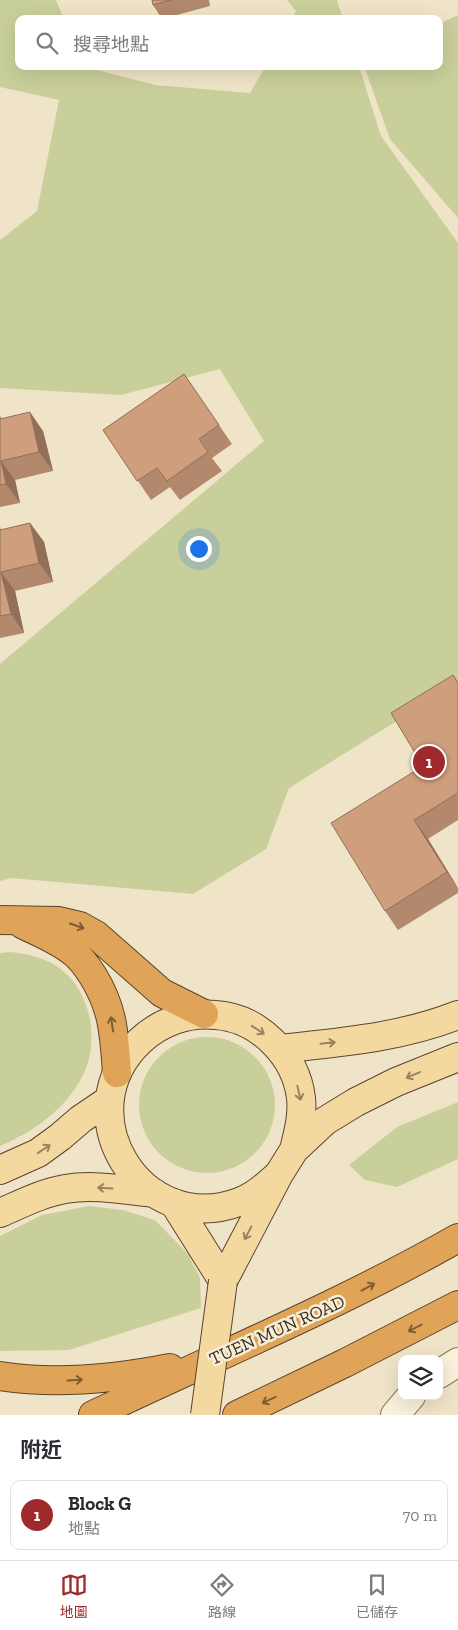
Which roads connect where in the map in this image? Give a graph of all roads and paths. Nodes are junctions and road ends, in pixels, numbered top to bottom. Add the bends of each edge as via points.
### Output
1 (6, 920) edge
2 (204, 1014) junction
3 (458, 1015) edge
4 (280, 1049) junction
5 (458, 1057) edge
6 (117, 1073) junction
7 (109, 1100) junction
8 (294, 1150) junction
9 (0, 1170) edge
10 (279, 1174) junction
11 (164, 1198) junction
12 (0, 1213) edge
13 (458, 1238) edge
14 (223, 1281) junction
15 (458, 1305) edge
16 (208, 1361) junction
17 (458, 1362) edge
18 (443, 1371) edge
19 (0, 1376) edge
20 (408, 1400) edge
21 (93, 1415) edge
22 (205, 1415) edge
23 (237, 1415) edge
24 (395, 1415) edge

1 -> 2 highway via 59,921 80,926 102,940 162,993
6 -> 1 highway via 113,1023 101,989 90,971 75,953 56,940
2 -> 4 main road via 231,1017 250,1024
2 - 6 main road via 176,1018 149,1032 130,1050
4 -> 3 main road via 402,1033
4 -> 8 main road via 294,1072 301,1098 301,1124
5 -> 8 main road via 356,1102 325,1121
6 - 7 main road
9 -> 7 main road via 38,1153
7 - 11 main road via 110,1124 118,1152 132,1175
8 - 10 main road
10 - 11 main road via 260,1191 239,1202 216,1208 192,1207
10 -> 14 main road
11 -> 12 main road via 111,1188 75,1188 35,1198
11 - 14 main road
16 -> 13 highway, TUEN MUN ROAD via 355,1294
14 - 22 main road, bridge
15 -> 23 highway
19 -> 16 highway via 26,1380 73,1380 138,1374
16 - 21 highway, TUEN MUN ROAD
17 - 18 street
20 - 24 street

